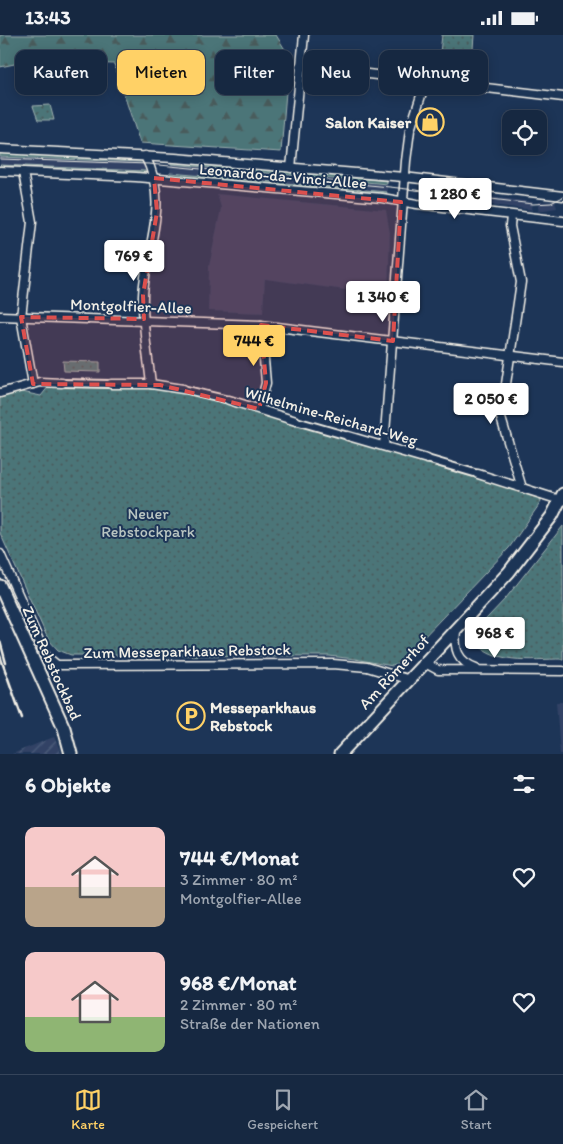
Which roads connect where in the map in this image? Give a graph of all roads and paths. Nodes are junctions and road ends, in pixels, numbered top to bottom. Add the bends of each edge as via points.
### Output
1 (304, 35) edge
2 (300, 66) junction
3 (379, 75) edge
4 (488, 88) edge
5 (421, 95) edge
6 (563, 97) edge
7 (0, 149) edge
8 (145, 156) junction
9 (291, 168) junction
10 (0, 171) edge
11 (23, 172) junction
12 (404, 177) junction
13 (154, 178) junction
14 (563, 187) edge
15 (560, 195) edge
16 (401, 201) junction
17 (511, 216) junction
18 (563, 221) edge
19 (0, 316) edge
20 (21, 317) junction
21 (144, 319) junction
22 (261, 325) junction
23 (393, 341) junction
24 (510, 356) junction
25 (563, 362) edge
26 (62, 383) joint
27 (33, 384) junction
28 (111, 384) joint
29 (150, 385) junction
30 (183, 389) joint
31 (0, 393) edge
32 (229, 400) joint
33 (259, 409) junction
34 (296, 421) joint
35 (348, 436) joint
36 (384, 446) junction
37 (427, 459) joint
38 (478, 474) joint
39 (522, 487) junction
40 (562, 498) edge
41 (0, 555) edge
42 (0, 586) edge
43 (456, 629) junction
44 (425, 663) junction
45 (480, 670) junction
46 (562, 671) edge
47 (410, 680) junction
48 (71, 754) edge
49 (340, 754) edge

1 - 2 street
2 - 3 street
2 - 9 street
4 - 6 street
5 - 12 street via 410,130
7 - 8 street, Leonardo-da-Vinci-Allee
8 - 9 street, Leonardo-da-Vinci-Allee
8 - 13 street
9 - 12 street, Leonardo-da-Vinci-Allee
10 - 11 street, Leonardo-da-Vinci-Allee
11 - 13 street, Leonardo-da-Vinci-Allee
11 - 20 street via 32,222
12 - 15 street, Leonardo-da-Vinci-Allee
12 - 16 street
13 - 16 street, Leonardo-da-Vinci-Allee
13 - 21 street via 157,212 143,295
14 - 15 street, Leonardo-da-Vinci-Allee
16 - 17 street, Leonardo-da-Vinci-Allee
16 - 23 street
17 - 18 street, Leonardo-da-Vinci-Allee
17 - 24 street via 521,282
19 - 20 street, Montgolfier-Allee
20 - 21 street, Montgolfier-Allee
20 - 27 street
21 - 22 street, Montgolfier-Allee
21 - 29 street
22 - 23 street, Montgolfier-Allee
22 - 33 street via 266,383
23 - 24 street, Montgolfier-Allee
23 - 36 street
24 - 25 street, Montgolfier-Allee
24 - 39 street via 501,419
26 - 27 street, Wilhelmine-Reichard-Weg
26 - 28 street, Wilhelmine-Reichard-Weg
27 - 31 street, Wilhelmine-Reichard-Weg
28 - 29 street, Wilhelmine-Reichard-Weg
29 - 30 street, Wilhelmine-Reichard-Weg
30 - 32 street, Wilhelmine-Reichard-Weg
32 - 33 street, Wilhelmine-Reichard-Weg
33 - 34 street, Wilhelmine-Reichard-Weg
34 - 35 street, Wilhelmine-Reichard-Weg
35 - 36 street, Wilhelmine-Reichard-Weg
36 - 37 street, Wilhelmine-Reichard-Weg
37 - 38 street, Wilhelmine-Reichard-Weg
38 - 39 street, Wilhelmine-Reichard-Weg
39 - 40 street, Wilhelmine-Reichard-Weg
40 - 43 main road, Am Römerhof via 509,572
41 - 47 street, Zum Messeparkhaus Rebstock via 46,656 57,665 333,664 367,667
42 - 48 main road, Zum Rebstockbad via 64,729
43 - 44 main road, Am Römerhof
43 - 45 street via 458,655
44 - 45 street via 438,670
44 - 47 main road, Am Römerhof
45 - 46 street
47 - 49 main road, Am Römerhof

